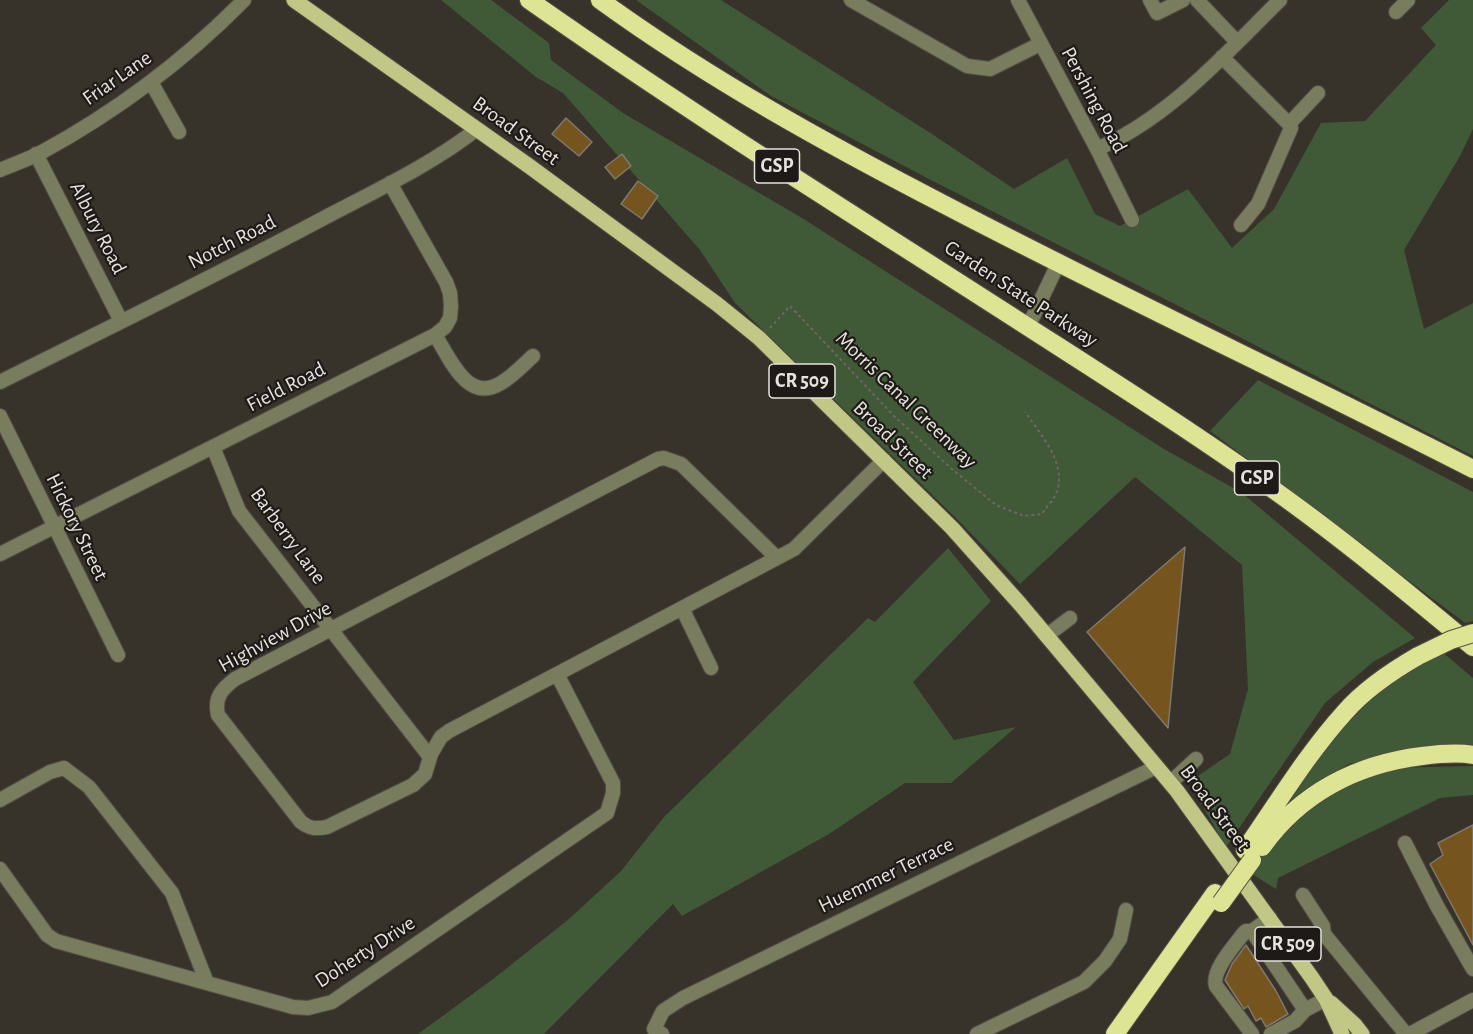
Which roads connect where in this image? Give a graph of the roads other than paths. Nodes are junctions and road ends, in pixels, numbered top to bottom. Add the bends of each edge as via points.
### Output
1 (244, 0) edge
2 (294, 0) edge
3 (530, 0) edge
4 (600, 0) edge
5 (851, 0) edge
6 (1018, 0) edge
7 (1150, 0) edge
8 (1183, 0) edge
9 (1197, 0) edge
10 (1280, 0) edge
11 (1408, 0) edge
12 (1396, 12) dead end
13 (1237, 42) junction
14 (1040, 44) junction
15 (1222, 57) junction
16 (152, 82) junction
17 (1318, 93) dead end
18 (1289, 124) junction
19 (477, 129) junction
20 (179, 132) dead end
21 (1097, 149) junction
22 (36, 154) junction
23 (0, 170) edge
24 (390, 183) junction
25 (1132, 220) dead end
26 (1241, 225) dead end
27 (1058, 264) junction
28 (121, 321) junction
29 (1029, 327) junction
30 (435, 335) junction
31 (533, 356) dead end
32 (0, 382) edge
33 (0, 416) edge
34 (213, 447) junction
35 (884, 460) junction
36 (1473, 470) edge
37 (53, 527) junction
38 (0, 554) edge
39 (777, 558) junction
40 (682, 608) junction
41 (1070, 618) dead end
42 (330, 630) junction
43 (1473, 633) edge
44 (1046, 636) junction
45 (1473, 647) edge
46 (118, 655) dead end
47 (711, 668) dead end
48 (556, 674) junction
49 (1473, 755) edge
50 (430, 757) junction
51 (1196, 759) dead end
52 (1156, 767) junction
53 (1170, 783) junction
54 (0, 800) edge
55 (1405, 843) dead end
56 (1248, 855) junction
57 (0, 869) edge
58 (1303, 895) dead end
59 (1218, 898) junction
60 (1126, 910) dead end
61 (1270, 918) junction
62 (1252, 931) junction
63 (1473, 969) edge
64 (207, 983) junction
65 (1326, 999) junction
66 (1473, 1000) edge
67 (1305, 1010) junction
68 (1336, 1032) edge
69 (662, 1034) edge
70 (977, 1034) edge
71 (1115, 1034) edge
72 (1129, 1034) edge
73 (1252, 1034) edge
74 (1271, 1034) edge
75 (1362, 1034) edge
76 (1410, 1034) edge

1 - 16 street, Friar Lane
2 - 19 main road, Broad Street / CR 509
3 - 29 highway, Garden State Parkway / GSP via 727,134
4 - 27 highway, Garden State Parkway / GSP via 693,62 848,155
5 - 14 street via 967,66 990,69
6 - 14 street, Pershing Road
7 - 8 street via 1157,13
9 - 13 street
10 - 13 street
11 - 12 street
13 - 15 street
14 - 21 street, Pershing Road
15 - 18 street
15 - 21 street via 1176,99
16 - 20 street
16 - 22 street, Friar Lane
17 - 18 street
18 - 26 street via 1258,204
19 - 24 street, Notch Road
19 - 35 main road, Broad Street / CR 509 via 759,339
21 - 25 street, Pershing Road
22 - 23 street, Friar Lane
22 - 28 street, Albury Road
24 - 28 street, Notch Road
24 - 30 street, Field Road via 450,293 450,318
27 - 29 street
27 - 36 highway, Garden State Parkway / GSP
28 - 32 street, Notch Road
29 - 45 highway, Garden State Parkway / GSP via 1275,491 1372,563
30 - 31 street via 464,380 476,387 498,385
30 - 34 street, Field Road
33 - 37 street, Hickory Street
34 - 37 street, Field Road
34 - 42 street, Barberry Lane via 239,510
35 - 39 street, Highview Drive via 804,541
35 - 44 main road, Broad Street / CR 509 via 952,528
37 - 38 street, Field Road
37 - 46 street, Hickory Street
39 - 40 street, Highview Drive
39 - 42 street, Highview Drive via 681,464 664,458
40 - 47 street
40 - 48 street, Highview Drive
41 - 44 street
42 - 50 street, Barberry Lane
42 - 50 street, Highview Drive via 235,679 217,699 222,721 292,813 308,827 327,827 413,785 424,774
43 - 56 highway, bridge via 1418,656 1376,684 1345,712 1316,748
44 - 52 main road, Broad Street / CR 509
48 - 50 street, Highview Drive via 449,731
48 - 64 street, Doherty Drive via 613,783 607,813 332,1002 293,1007
49 - 56 highway via 1432,755 1364,769 1298,806
51 - 53 street
52 - 53 main road, Broad Street / CR 509
52 - 69 street, Huemmer Terrace via 684,998 663,1011 654,1029
53 - 61 main road, Broad Street / CR 509
54 - 64 street via 64,768 89,787 172,893
55 - 63 street
56 - 59 highway
57 - 64 street, Doherty Drive via 46,935 56,941
58 - 76 street via 1324,934 1361,982
59 - 71 highway
59 - 72 highway
60 - 70 street via 1120,939 1106,961 1084,982
61 - 62 street
61 - 65 main road, Broad Street / CR 509
62 - 67 street
62 - 73 street via 1243,934 1214,980
65 - 67 street
65 - 68 main road, Broad Street / CR 509
65 - 75 main road, Broad Street / CR 509
66 - 76 street
67 - 74 street via 1295,1021

